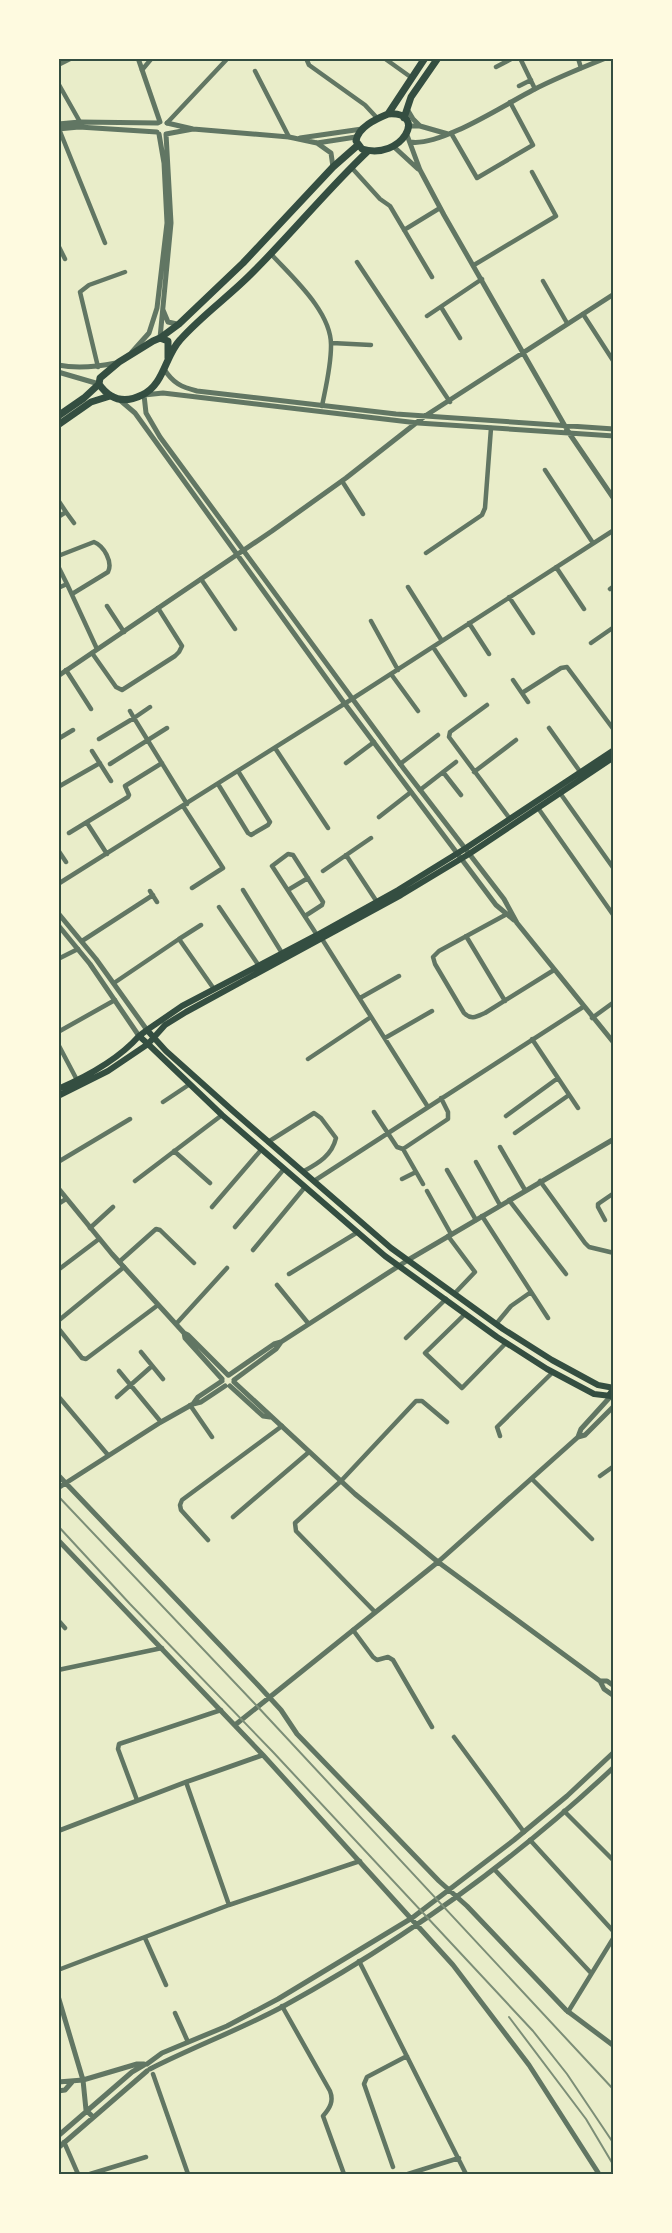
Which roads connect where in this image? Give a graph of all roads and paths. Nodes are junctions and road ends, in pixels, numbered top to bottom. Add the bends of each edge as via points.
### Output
1 (72, 58) edge
2 (138, 58) edge
3 (152, 58) edge
4 (228, 58) edge
5 (306, 58) edge
6 (384, 58) edge
7 (426, 58) edge
8 (438, 58) edge
9 (513, 58) edge
10 (520, 58) edge
11 (578, 58) edge
12 (606, 58) edge
13 (58, 65) edge
14 (496, 67) dead end
15 (581, 68) junction
16 (142, 70) junction
17 (255, 71) dead end
18 (412, 78) junction
19 (531, 80) junction
20 (58, 82) edge
21 (519, 86) dead end
22 (535, 89) junction
23 (510, 102) junction
24 (407, 108) junction
25 (388, 114) junction
26 (378, 119) junction
27 (80, 122) junction
28 (406, 122) junction
29 (159, 123) junction
30 (167, 123) junction
31 (420, 126) junction
32 (59, 128) edge
33 (193, 129) junction
34 (362, 129) junction
35 (161, 133) junction
36 (450, 133) junction
37 (356, 137) junction
38 (292, 138) junction
39 (409, 139) junction
40 (317, 143) junction
41 (358, 145) junction
42 (393, 146) junction
43 (368, 151) junction
44 (333, 167) junction
45 (351, 167) junction
46 (420, 170) junction
47 (532, 172) dead end
48 (440, 208) junction
49 (404, 230) junction
50 (105, 243) dead end
51 (58, 245) edge
52 (271, 254) junction
53 (65, 259) dead end
54 (357, 262) dead end
55 (474, 265) junction
56 (125, 272) dead end
57 (432, 277) dead end
58 (482, 279) junction
59 (543, 281) dead end
60 (614, 294) edge
61 (441, 307) junction
62 (162, 308) junction
63 (583, 314) junction
64 (427, 316) dead end
65 (179, 324) junction
66 (567, 324) junction
67 (160, 338) junction
68 (460, 338) dead end
69 (332, 343) junction
70 (371, 345) dead end
71 (524, 351) junction
72 (129, 355) junction
73 (168, 358) junction
74 (119, 362) junction
75 (614, 362) edge
76 (58, 365) edge
77 (98, 367) junction
78 (164, 369) junction
79 (58, 372) edge
80 (99, 384) junction
81 (144, 395) junction
82 (110, 396) junction
83 (121, 401) junction
84 (450, 402) junction
85 (322, 406) junction
86 (58, 416) edge
87 (425, 416) junction
88 (418, 423) junction
89 (58, 425) edge
90 (565, 426) junction
91 (492, 428) junction
92 (614, 429) edge
93 (569, 433) junction
94 (614, 436) edge
95 (545, 470) dead end
96 (342, 481) junction
97 (192, 486) junction
98 (614, 499) edge
99 (58, 500) edge
100 (66, 512) junction
101 (363, 514) dead end
102 (58, 518) edge
103 (74, 523) dead end
104 (614, 530) edge
105 (593, 543) junction
106 (241, 552) junction
107 (426, 553) dead end
108 (58, 556) edge
109 (58, 566) edge
110 (556, 567) junction
111 (201, 579) junction
112 (67, 584) junction
113 (408, 587) dead end
114 (58, 588) edge
115 (72, 594) junction
116 (509, 597) junction
117 (107, 606) dead end
118 (158, 608) junction
119 (584, 609) dead end
120 (370, 621) dead end
121 (469, 623) junction
122 (614, 627) edge
123 (235, 629) dead end
124 (124, 632) junction
125 (533, 633) dead end
126 (442, 641) junction
127 (591, 643) dead end
128 (433, 647) junction
129 (95, 651) junction
130 (317, 651) junction
131 (489, 654) dead end
132 (311, 656) junction
133 (398, 669) junction
134 (66, 670) junction
135 (391, 674) junction
136 (58, 676) edge
137 (513, 680) dead end
138 (522, 693) junction
139 (465, 695) dead end
140 (352, 699) junction
141 (528, 702) dead end
142 (345, 704) junction
143 (487, 705) dead end
144 (150, 707) dead end
145 (91, 709) dead end
146 (130, 711) dead end
147 (418, 711) dead end
148 (134, 718) junction
149 (167, 728) dead end
150 (549, 728) dead end
151 (73, 730) dead end
152 (614, 730) edge
153 (438, 735) dead end
154 (99, 739) dead end
155 (58, 740) edge
156 (148, 740) junction
157 (516, 741) dead end
158 (374, 742) junction
159 (274, 748) junction
160 (614, 750) edge
161 (92, 751) dead end
162 (614, 757) edge
163 (456, 762) dead end
164 (100, 763) junction
165 (162, 763) junction
166 (346, 763) dead end
167 (110, 764) dead end
168 (402, 766) junction
169 (238, 771) junction
170 (443, 772) junction
171 (474, 772) junction
172 (581, 772) junction
173 (398, 774) junction
174 (111, 781) dead end
175 (218, 784) junction
176 (58, 787) edge
177 (420, 790) junction
178 (411, 792) junction
179 (560, 793) junction
180 (461, 795) dead end
181 (185, 805) junction
182 (538, 808) junction
183 (379, 817) dead end
184 (510, 819) junction
185 (87, 823) junction
186 (327, 828) dead end
187 (69, 833) dead end
188 (371, 838) dead end
189 (58, 850) edge
190 (467, 851) junction
191 (107, 854) junction
192 (346, 855) junction
193 (459, 856) junction
194 (66, 862) dead end
195 (614, 869) edge
196 (323, 871) dead end
197 (308, 878) junction
198 (58, 884) edge
199 (192, 888) dead end
200 (243, 890) dead end
201 (288, 890) junction
202 (157, 902) dead end
203 (377, 902) junction
204 (219, 907) dead end
205 (58, 913) edge
206 (509, 913) junction
207 (305, 916) junction
208 (614, 916) edge
209 (58, 925) edge
210 (201, 925) dead end
211 (466, 936) junction
212 (320, 937) junction
213 (179, 939) junction
214 (82, 941) junction
215 (78, 949) junction
216 (282, 954) junction
217 (58, 959) edge
218 (258, 966) junction
219 (554, 970) junction
220 (399, 976) dead end
221 (114, 983) junction
222 (214, 989) junction
223 (360, 999) junction
224 (115, 1000) junction
225 (505, 1001) junction
226 (614, 1002) edge
227 (583, 1007) junction
228 (432, 1011) dead end
229 (371, 1017) junction
230 (592, 1018) junction
231 (147, 1030) junction
232 (58, 1032) edge
233 (139, 1036) junction
234 (155, 1037) junction
235 (385, 1038) junction
236 (532, 1039) junction
237 (614, 1043) edge
238 (58, 1044) edge
239 (148, 1044) junction
240 (309, 1059) dead end
241 (558, 1078) junction
242 (77, 1080) junction
243 (190, 1084) junction
244 (58, 1089) edge
245 (570, 1095) junction
246 (58, 1096) edge
247 (441, 1098) junction
248 (163, 1102) dead end
249 (428, 1107) junction
250 (578, 1108) dead end
251 (374, 1112) dead end
252 (222, 1115) junction
253 (506, 1116) dead end
254 (130, 1119) dead end
255 (388, 1133) junction
256 (515, 1133) dead end
257 (614, 1139) edge
258 (268, 1142) junction
259 (500, 1147) dead end
260 (403, 1149) junction
261 (261, 1150) junction
262 (174, 1151) junction
263 (58, 1162) edge
264 (476, 1162) dead end
265 (284, 1169) junction
266 (447, 1170) dead end
267 (304, 1171) junction
268 (416, 1172) junction
269 (402, 1179) dead end
270 (135, 1181) dead end
271 (314, 1181) junction
272 (540, 1181) junction
273 (210, 1184) dead end
274 (423, 1184) dead end
275 (305, 1187) junction
276 (58, 1188) edge
277 (525, 1190) junction
278 (427, 1191) dead end
279 (614, 1193) edge
280 (66, 1199) junction
281 (509, 1200) junction
282 (58, 1204) edge
283 (500, 1205) junction
284 (113, 1207) dead end
285 (212, 1207) dead end
286 (482, 1216) junction
287 (476, 1220) junction
288 (605, 1220) dead end
289 (235, 1227) dead end
290 (90, 1228) junction
291 (358, 1232) junction
292 (449, 1235) junction
293 (99, 1239) junction
294 (253, 1250) dead end
295 (614, 1253) edge
296 (408, 1260) junction
297 (194, 1263) dead end
298 (121, 1265) junction
299 (399, 1266) junction
300 (227, 1268) dead end
301 (58, 1270) edge
302 (289, 1274) dead end
303 (566, 1274) dead end
304 (277, 1285) dead end
305 (531, 1292) junction
306 (455, 1293) junction
307 (446, 1299) junction
308 (158, 1305) junction
309 (465, 1314) junction
310 (548, 1318) dead end
311 (58, 1321) edge
312 (308, 1323) junction
313 (176, 1324) junction
314 (496, 1324) junction
315 (58, 1328) edge
316 (406, 1338) dead end
317 (506, 1343) junction
318 (141, 1352) dead end
319 (152, 1366) junction
320 (120, 1371) dead end
321 (553, 1372) junction
322 (163, 1379) dead end
323 (228, 1381) junction
324 (131, 1385) junction
325 (614, 1388) edge
326 (58, 1396) edge
327 (117, 1397) dead end
328 (612, 1397) edge
329 (192, 1405) junction
330 (614, 1406) edge
331 (161, 1422) junction
332 (447, 1422) dead end
333 (282, 1426) junction
334 (501, 1436) dead end
335 (212, 1437) dead end
336 (578, 1437) junction
337 (309, 1452) junction
338 (108, 1455) junction
339 (614, 1466) edge
340 (58, 1475) edge
341 (600, 1476) dead end
342 (532, 1479) junction
343 (341, 1481) junction
344 (65, 1482) junction
345 (58, 1488) edge
346 (233, 1517) dead end
347 (592, 1539) dead end
348 (58, 1540) edge
349 (208, 1540) dead end
350 (438, 1562) junction
351 (375, 1612) junction
352 (58, 1620) edge
353 (65, 1628) dead end
354 (353, 1630) junction
355 (162, 1648) junction
356 (58, 1670) edge
357 (600, 1681) junction
358 (614, 1686) edge
359 (614, 1696) edge
360 (270, 1697) junction
361 (221, 1710) junction
362 (235, 1725) junction
363 (432, 1727) dead end
364 (454, 1737) dead end
365 (614, 1752) edge
366 (263, 1755) junction
367 (614, 1767) edge
368 (186, 1782) junction
369 (137, 1800) junction
370 (564, 1811) junction
371 (58, 1831) edge
372 (524, 1832) junction
373 (530, 1840) junction
374 (360, 1861) junction
375 (614, 1861) edge
376 (494, 1869) junction
377 (449, 1891) junction
378 (456, 1897) junction
379 (229, 1905) junction
380 (412, 1918) junction
381 (418, 1925) junction
382 (614, 1932) edge
383 (614, 1937) edge
384 (145, 1938) junction
385 (359, 1961) junction
386 (58, 1970) edge
387 (591, 1973) junction
388 (166, 1985) dead end
389 (58, 1996) edge
390 (282, 2006) junction
391 (60, 2009) edge
392 (568, 2012) junction
393 (175, 2013) dead end
394 (188, 2042) junction
395 (614, 2046) edge
396 (407, 2056) junction
397 (148, 2068) junction
398 (84, 2080) junction
399 (58, 2082) edge
400 (72, 2082) junction
401 (58, 2091) edge
402 (86, 2110) junction
403 (93, 2117) junction
404 (58, 2136) edge
405 (64, 2142) junction
406 (58, 2148) edge
407 (146, 2157) dead end
408 (459, 2158) junction
409 (393, 2167) dead end
410 (78, 2175) edge
411 (90, 2175) edge
412 (188, 2175) edge
413 (344, 2175) edge
414 (408, 2175) edge
415 (466, 2175) edge
416 (599, 2175) edge

1 - 13 street
2 - 16 street
3 - 16 street
4 - 30 street
5 - 26 street via 309,65 365,105
6 - 18 street
7 - 18 main road
8 - 24 main road
9 - 14 street
10 - 19 street
11 - 15 street
12 - 15 street
15 - 22 street
16 - 29 street
17 - 38 street
18 - 25 main road
19 - 21 street
19 - 22 street
20 - 27 street
22 - 23 street
23 - 36 street
23 - 36 street via 533,145 477,178
24 - 28 main road
24 - 31 street
25 - 26 main road
25 - 28 main road via 399,115
26 - 34 main road
27 - 29 street
27 - 32 street
28 - 31 street
28 - 39 main road
29 - 30 street
29 - 35 street
30 - 33 street
30 - 35 street via 169,126
31 - 36 street
32 - 35 street
32 - 50 street
33 - 35 street
33 - 38 street
34 - 37 main road
34 - 38 street
35 - 62 street via 171,223
35 - 72 street via 167,223 158,308 149,333
36 - 39 street via 418,144
37 - 40 street
37 - 41 main road
38 - 40 street
39 - 42 main road
39 - 46 street
40 - 44 street via 331,153
41 - 43 main road
41 - 44 main road
42 - 43 main road
42 - 46 street
43 - 45 main road
44 - 65 main road
45 - 49 street via 390,206
45 - 52 main road
46 - 48 street
47 - 55 street via 556,216
48 - 49 street
48 - 55 street
49 - 57 street
51 - 53 street
52 - 69 street via 318,308
52 - 73 main road via 179,340
54 - 84 street
55 - 58 street
56 - 77 street via 80,292
58 - 61 street
58 - 71 street
59 - 66 street
60 - 63 street
61 - 64 street
61 - 68 street
62 - 65 street via 168,322
62 - 67 street
63 - 66 street
63 - 75 street
65 - 67 main road
66 - 71 street
67 - 72 main road
67 - 73 main road via 168,341
69 - 70 street
69 - 85 street
71 - 84 street
71 - 90 street
72 - 74 main road
73 - 78 main road
74 - 77 street
74 - 80 main road via 100,378
76 - 77 street
78 - 81 main road
78 - 85 street via 180,387 197,391
79 - 80 street
80 - 82 main road
80 - 86 main road
81 - 83 main road
81 - 88 street via 163,393
81 - 97 street via 146,413
82 - 83 main road
82 - 89 main road via 91,402
83 - 97 street via 135,413
84 - 87 street
85 - 87 street
87 - 88 street
87 - 90 street
88 - 91 street
88 - 96 street
90 - 92 street
90 - 93 street
91 - 93 street
91 - 107 street via 482,515
93 - 94 street
93 - 98 street
95 - 105 street
96 - 101 street
96 - 106 street
97 - 106 street
99 - 100 street
100 - 102 street
100 - 103 street
104 - 105 street
105 - 110 street
106 - 111 street
106 - 130 street
106 - 132 street
108 - 115 street via 94,542 110,563 108,572
109 - 112 street
110 - 116 street
110 - 119 street
111 - 118 street
111 - 123 street
112 - 114 street
112 - 115 street
113 - 126 street
115 - 129 street
116 - 121 street
116 - 125 street
117 - 124 street
118 - 124 street
118 - 129 street via 182,646 175,656 122,690 116,687
120 - 133 street
121 - 126 street
121 - 131 street
122 - 127 street
124 - 129 street
126 - 128 street
128 - 133 street
128 - 139 street
129 - 134 street
130 - 132 street
130 - 140 street
132 - 142 street
133 - 135 street
134 - 136 street
134 - 145 street
135 - 140 street
135 - 147 street
137 - 138 street
138 - 141 street
138 - 152 street via 567,667
140 - 142 street
140 - 168 street
142 - 158 street
142 - 159 street
143 - 171 street via 450,732 449,737
144 - 148 street
146 - 148 street
148 - 154 street
148 - 156 street
149 - 156 street
150 - 172 street
151 - 155 street
153 - 168 street
156 - 165 street
156 - 167 street
157 - 171 street
158 - 166 street
158 - 173 street
159 - 169 street
159 - 186 street
160 - 172 main road
161 - 164 street
162 - 179 main road
163 - 170 street
164 - 174 street
164 - 176 street
165 - 181 street
165 - 185 street via 125,786 128,797
168 - 173 street
168 - 177 street
169 - 175 street
169 - 175 street via 270,822 268,825 248,833
170 - 177 street
170 - 180 street
171 - 184 street
172 - 184 main road
173 - 178 street
175 - 181 street
177 - 190 street
178 - 183 street
178 - 193 street
179 - 182 main road
179 - 195 street
181 - 191 street
181 - 199 street via 224,868
182 - 190 main road
182 - 208 street
184 - 190 main road
185 - 187 street
185 - 191 street
188 - 192 street
189 - 194 street
190 - 193 main road
190 - 206 street
191 - 198 street
192 - 196 street
192 - 203 street
193 - 203 main road
193 - 206 street via 496,905
193 - 212 main road
197 - 201 street
197 - 201 street via 291,853 274,863
197 - 207 street via 323,903
200 - 216 street
201 - 207 street
202 - 214 street via 151,893
203 - 212 main road
204 - 218 street
205 - 214 street
206 - 211 street
206 - 219 street
207 - 212 street
209 - 215 street
210 - 213 street
211 - 225 street
211 - 225 street via 434,957 464,1013 474,1018
212 - 216 main road
212 - 223 street
212 - 234 main road via 186,1012 165,1025
213 - 221 street
213 - 222 street
214 - 221 street
215 - 217 street
215 - 224 street
216 - 218 main road
218 - 222 main road
219 - 225 street
219 - 227 street
220 - 223 street
221 - 231 street
222 - 231 main road
223 - 229 street
224 - 232 street
224 - 233 street
226 - 230 street
227 - 230 street
227 - 236 street
228 - 235 street
229 - 235 street
229 - 240 street
230 - 237 street
231 - 233 main road
231 - 234 main road
233 - 239 main road
233 - 242 main road via 105,1065
234 - 239 main road
234 - 258 main road
235 - 249 street
236 - 241 street
236 - 247 street
238 - 242 street
239 - 243 main road
239 - 246 main road via 108,1071
241 - 245 street
241 - 253 street
242 - 244 main road
243 - 248 street
243 - 252 main road
245 - 250 street
245 - 256 street
247 - 249 street
247 - 260 street via 448,1119
249 - 255 street
251 - 255 street
252 - 261 main road
252 - 262 street
254 - 263 street
255 - 260 street via 397,1147
255 - 271 street
257 - 272 street
258 - 267 main road
258 - 267 street via 314,1113 321,1118 336,1138 334,1149
259 - 277 street
260 - 268 street
261 - 265 main road
261 - 285 street
262 - 270 street
262 - 273 street
264 - 283 street
265 - 275 main road
265 - 289 street
266 - 287 street
267 - 271 main road
268 - 269 street
268 - 274 street
271 - 296 main road
272 - 277 street
272 - 295 street via 585,1244
275 - 291 main road
275 - 294 street
276 - 280 street
277 - 281 street
278 - 292 street
279 - 288 street via 598,1204
280 - 282 street
280 - 290 street
281 - 283 street
281 - 303 street
283 - 286 street
284 - 290 street
286 - 287 street
286 - 305 street
287 - 292 street
290 - 293 street
291 - 299 main road
291 - 302 street
292 - 296 street
292 - 306 street via 476,1272
293 - 298 street
293 - 301 street
296 - 299 street
296 - 306 main road
297 - 298 street via 156,1229
298 - 308 street
298 - 311 street
299 - 307 main road
299 - 312 street
300 - 313 street
304 - 312 street
305 - 310 street
305 - 314 street
306 - 314 main road
307 - 309 main road
307 - 316 street
308 - 313 street
308 - 315 street via 86,1359
309 - 317 main road
309 - 317 street via 425,1353 462,1388
312 - 323 street
313 - 323 street
314 - 325 main road via 598,1385
317 - 321 main road
318 - 319 street
319 - 322 street
319 - 324 street
320 - 324 street
321 - 328 main road via 594,1394
321 - 334 street via 497,1427
323 - 329 street
323 - 333 street via 263,1416
324 - 327 street
324 - 331 street
325 - 328 main road via 610,1392
326 - 338 street
328 - 336 street
329 - 331 street
329 - 335 street
330 - 336 street via 585,1435
331 - 338 street
332 - 343 street via 422,1401 416,1401
333 - 337 street
333 - 349 street via 182,1500 181,1510
336 - 342 street
337 - 343 street
337 - 346 street
338 - 344 street
339 - 341 street
340 - 344 street
342 - 347 street
342 - 350 street
343 - 350 street
343 - 351 street via 294,1527
344 - 345 street
344 - 360 street
348 - 355 street
350 - 351 street
350 - 357 street
351 - 354 street
352 - 353 street
354 - 360 street
354 - 363 street via 377,1660 393,1659
355 - 356 street
355 - 361 street
357 - 358 street
357 - 359 street
360 - 362 street
360 - 377 street via 297,1734
361 - 362 street
361 - 369 street via 119,1744
362 - 366 street
364 - 372 street
365 - 372 street
366 - 368 street
366 - 374 street
367 - 370 street
368 - 369 street
368 - 379 street
369 - 371 street
370 - 373 street
370 - 375 street
372 - 377 street
373 - 376 street
373 - 382 street
374 - 379 street
374 - 380 street
376 - 378 street
376 - 387 street
377 - 378 street
377 - 380 street
378 - 381 street
378 - 392 street
379 - 384 street
380 - 381 street
380 - 394 street via 278,1999
381 - 385 street
381 - 416 street via 529,2065
383 - 387 street
384 - 386 street
384 - 388 street
385 - 390 street
385 - 396 street
387 - 392 street
389 - 391 street
390 - 397 street via 231,2033
390 - 413 street via 330,2091 330,2108 323,2116
391 - 398 street
392 - 395 street
393 - 394 street
394 - 397 street via 162,2053
396 - 408 street
396 - 409 street via 367,2077 364,2084
397 - 398 street via 137,2064
397 - 402 street via 132,2072
397 - 403 street
397 - 412 street
398 - 400 street
398 - 402 street
399 - 400 street
400 - 401 street
402 - 403 street
402 - 404 street
403 - 405 street
405 - 406 street
405 - 410 street
407 - 411 street
408 - 414 street
408 - 415 street

